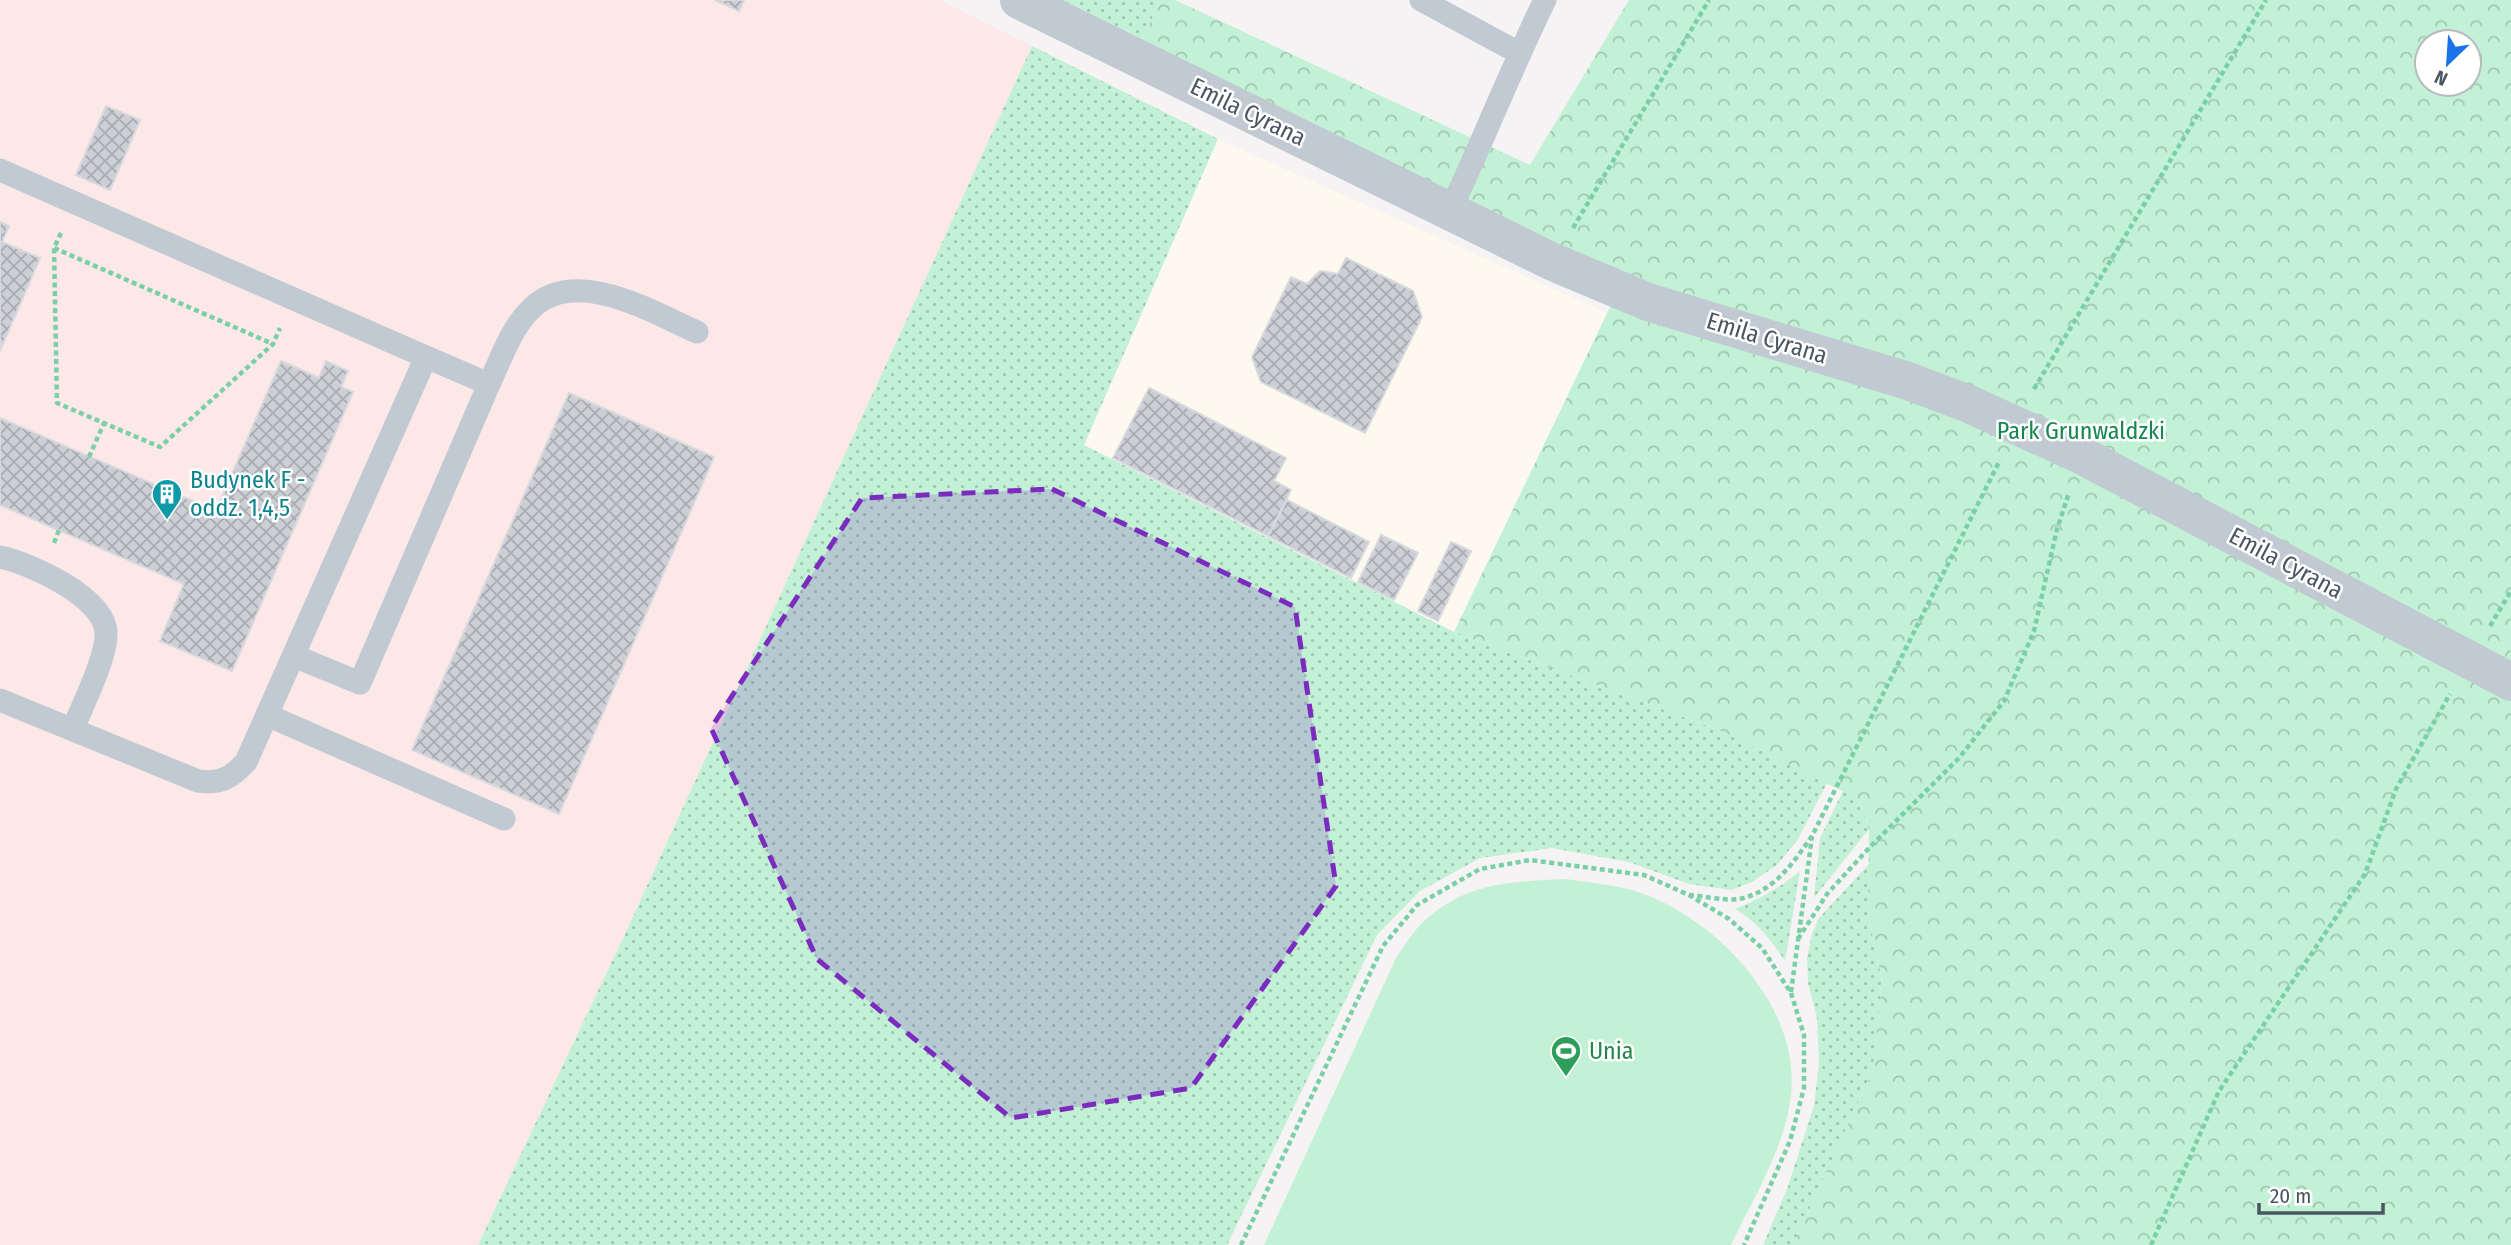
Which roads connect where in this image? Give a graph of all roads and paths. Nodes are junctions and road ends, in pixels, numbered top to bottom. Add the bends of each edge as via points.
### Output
1 (1019, 0) edge
2 (1421, 0) edge
3 (1545, 0) edge
4 (1709, 0) edge
5 (2266, 0) edge
6 (1519, 52) junction
7 (0, 170) edge
8 (74, 202) junction
9 (1450, 211) junction
10 (54, 248) junction
11 (1553, 262) junction
12 (293, 299) junction
13 (697, 332) dead end
14 (273, 344) junction
15 (426, 357) junction
16 (489, 384) junction
17 (104, 423) junction
18 (2014, 423) junction
19 (2081, 455) junction
20 (89, 457) dead end
21 (0, 557) edge
22 (294, 656) junction
23 (2469, 660) junction
24 (2511, 682) edge
25 (0, 700) edge
26 (267, 715) junction
27 (73, 729) junction
28 (504, 819) dead end
29 (1812, 836) junction
30 (1689, 895) junction
31 (1798, 939) junction
32 (1791, 993) junction
33 (1241, 1245) edge
34 (1744, 1245) edge
35 (2151, 1245) edge

1 - 9 street, Emila Cyrana
2 - 6 lane
3 - 6 lane
4 - 11 path
5 - 18 path
6 - 9 lane
7 - 8 lane
8 - 10 path
8 - 12 lane
9 - 11 street, Emila Cyrana
10 - 14 path
10 - 17 path via 57,403
11 - 18 street, Emila Cyrana via 1648,302 1908,381
12 - 14 path
12 - 15 lane
13 - 16 lane via 614,295 584,290 554,294 532,308 520,323
14 - 17 path via 160,447
15 - 16 lane
15 - 22 lane
16 - 22 lane via 360,683
17 - 20 path
18 - 19 street, Emila Cyrana
18 - 29 path via 2001,459
19 - 23 street, Emila Cyrana
19 - 31 path via 2057,529 2034,631 2004,701 1959,758 1827,894
21 - 27 lane via 78,591 93,604 106,630 105,648
22 - 26 lane
23 - 24 street, Emila Cyrana
23 - 35 path via 2396,789 2365,874 2219,1090
25 - 27 lane
26 - 27 lane via 246,762 231,777 214,783 198,781
26 - 28 lane
29 - 30 path via 1785,874 1762,890 1738,899
29 - 31 path
30 - 32 path via 1729,919 1762,948
30 - 33 path via 1644,875 1530,860 1480,869 1418,905 1383,946
31 - 32 path
32 - 34 path via 1804,1035 1804,1088 1790,1141

